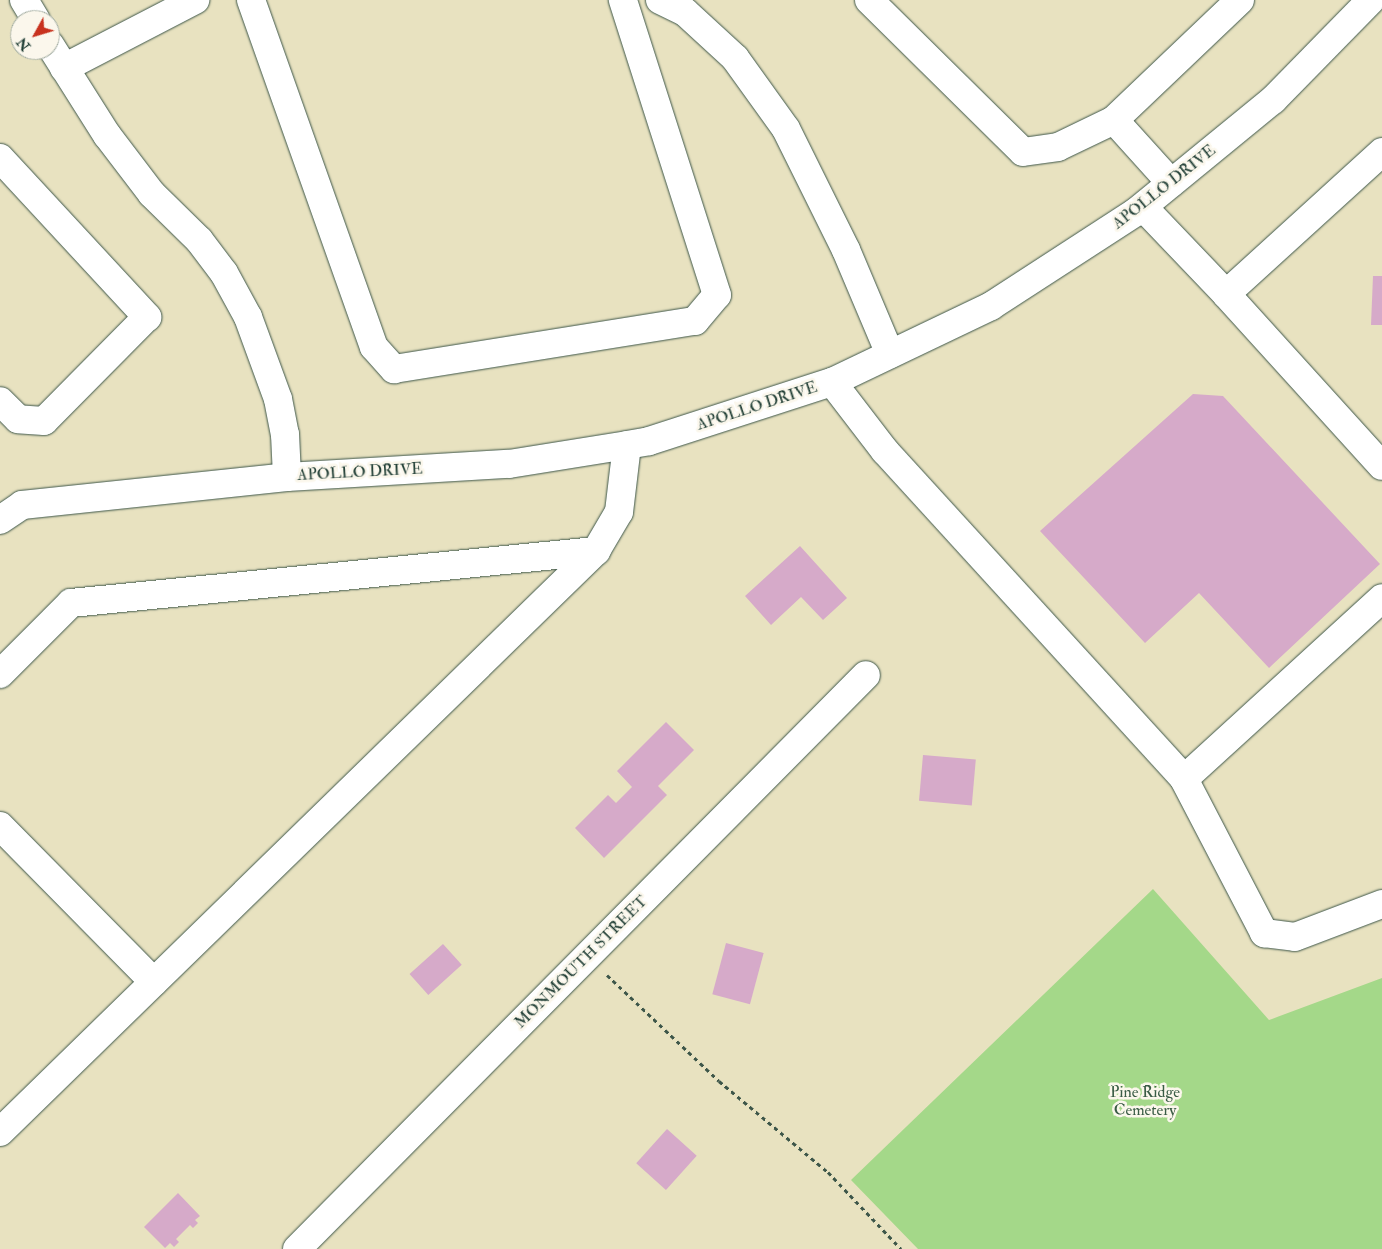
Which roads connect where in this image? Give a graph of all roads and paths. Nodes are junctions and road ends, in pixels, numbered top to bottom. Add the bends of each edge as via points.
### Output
1 (195, 0) edge
2 (251, 0) edge
3 (623, 0) edge
4 (660, 0) edge
5 (869, 0) edge
6 (1240, 0) edge
7 (1371, 0) edge
8 (688, 6) edge
9 (59, 60) edge
10 (64, 68) junction
11 (1114, 120) junction
12 (1382, 152) edge
13 (0, 158) edge
14 (1172, 184) junction
15 (1142, 207) junction
16 (1226, 294) junction
17 (890, 354) junction
18 (832, 382) junction
19 (0, 401) edge
20 (627, 444) junction
21 (1382, 466) edge
22 (287, 477) junction
23 (11, 500) edge
24 (0, 520) edge
25 (596, 550) junction
26 (1382, 598) edge
27 (0, 674) edge
28 (866, 675) dead end
29 (1184, 779) junction
30 (0, 826) edge
31 (1382, 904) edge
32 (587, 956) junction
33 (154, 982) junction
34 (0, 1132) edge
35 (297, 1249) edge
36 (901, 1249) edge

1 - 10 street
2 - 3 street via 374,347 394,369 695,321 717,295
4 - 8 street
5 - 11 street via 1023,152 1058,147
6 - 11 street
7 - 14 street, APOLLO DRIVE via 1273,100
8 - 17 street via 735,58 786,129 846,250
9 - 10 street
10 - 22 street via 152,194 199,240 224,273 248,317 278,399 285,434
11 - 14 street
12 - 16 street
13 - 19 street via 147,316 44,421 18,419
14 - 15 street, APOLLO DRIVE
15 - 16 street
15 - 17 street, APOLLO DRIVE via 991,306
16 - 21 street
17 - 18 street, APOLLO DRIVE
18 - 20 street, APOLLO DRIVE via 648,441
18 - 29 street via 885,451
20 - 22 street, APOLLO DRIVE via 509,464
20 - 25 street via 619,512
22 - 23 street, APOLLO DRIVE
23 - 24 street, APOLLO DRIVE
25 - 27 street via 71,603
25 - 33 street
26 - 29 street
28 - 32 street, MONMOUTH STREET
29 - 31 street via 1264,934 1295,937
30 - 33 street
32 - 35 street, MONMOUTH STREET
32 - 36 path via 719,1081 828,1172
33 - 34 street

